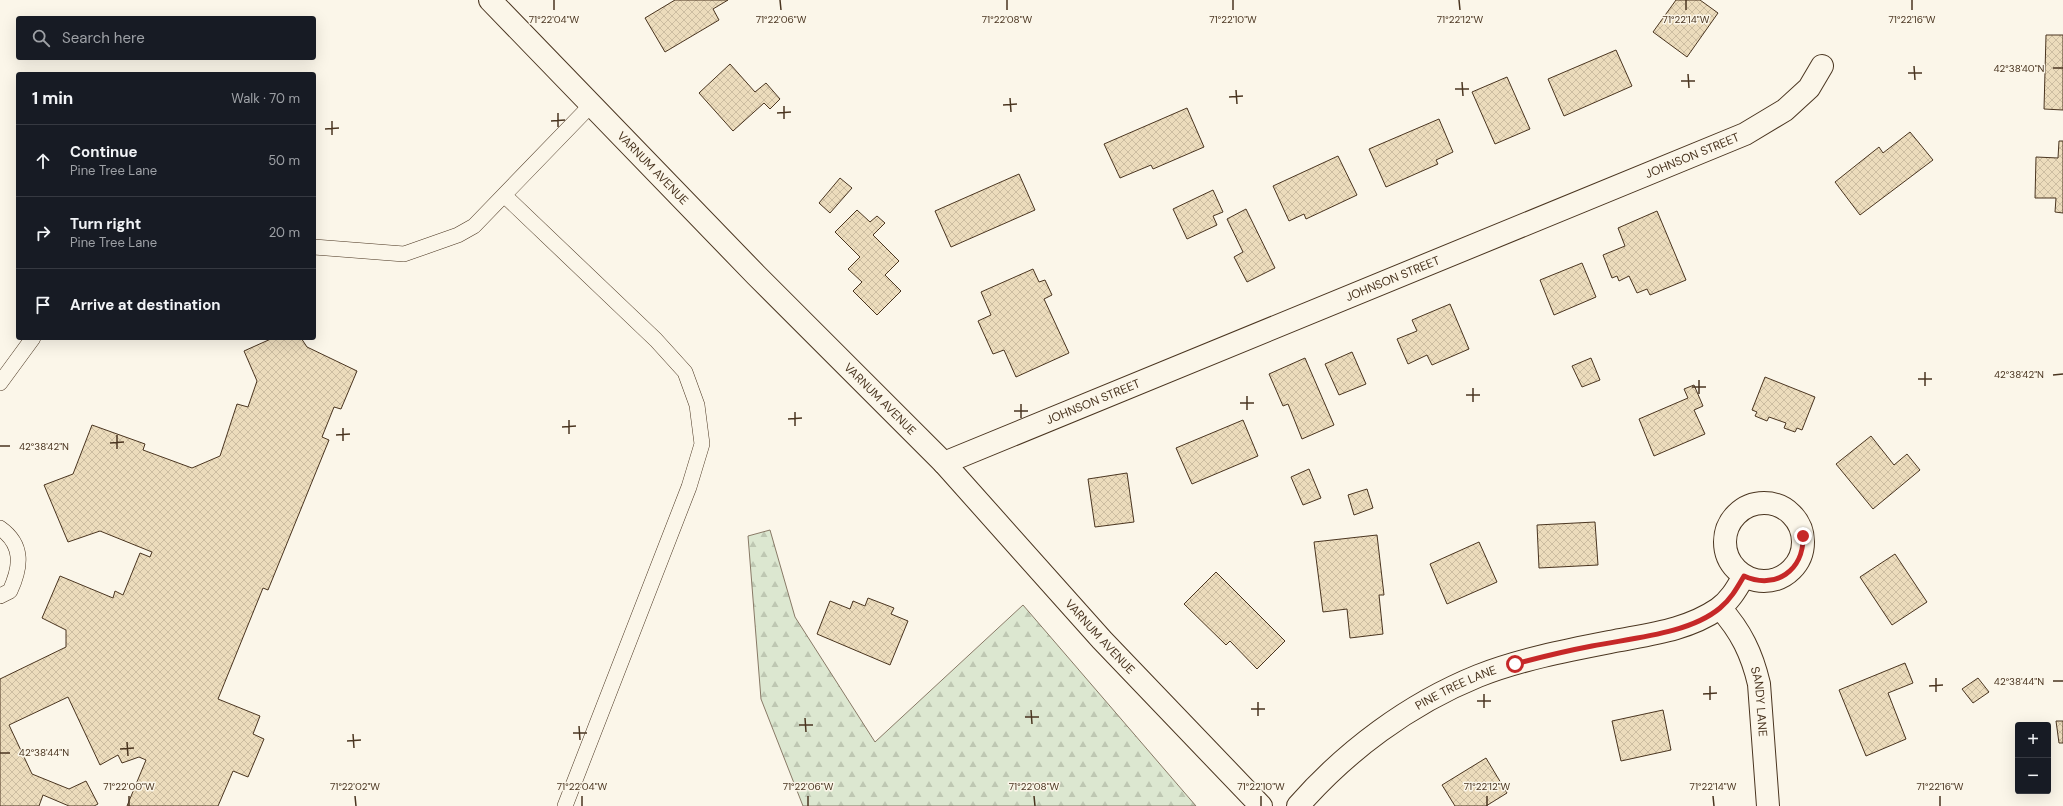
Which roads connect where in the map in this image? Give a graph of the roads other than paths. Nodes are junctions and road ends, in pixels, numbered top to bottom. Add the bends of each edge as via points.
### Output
1 (490, 0) edge
2 (1822, 66) dead end
3 (592, 104) junction
4 (504, 195) junction
5 (316, 247) edge
6 (32, 340) edge
7 (0, 383) edge
8 (944, 463) junction
9 (0, 528) edge
10 (1744, 576) dead end
11 (0, 596) edge
12 (1720, 608) junction
13 (565, 806) edge
14 (1261, 806) edge
15 (1298, 806) edge
16 (1768, 806) edge

1 - 3 street, VARNUM AVENUE
2 - 8 street, JOHNSON STREET via 1809,88 1785,110 1745,134
3 - 4 lane
3 - 8 street, VARNUM AVENUE via 756,276
4 - 5 lane via 474,226 458,235 404,254
4 - 13 lane via 656,340 685,372 697,405 702,444 689,487
6 - 7 lane
8 - 14 street, VARNUM AVENUE via 1102,640
9 - 11 lane via 9,535 18,553 17,575 10,591
10 - 12 street, PINE TREE LANE via 1734,594
12 - 15 street, PINE TREE LANE via 1680,628 1564,651 1478,676 1378,732 1346,758
12 - 16 street, SANDY LANE via 1738,629 1755,664 1759,684

